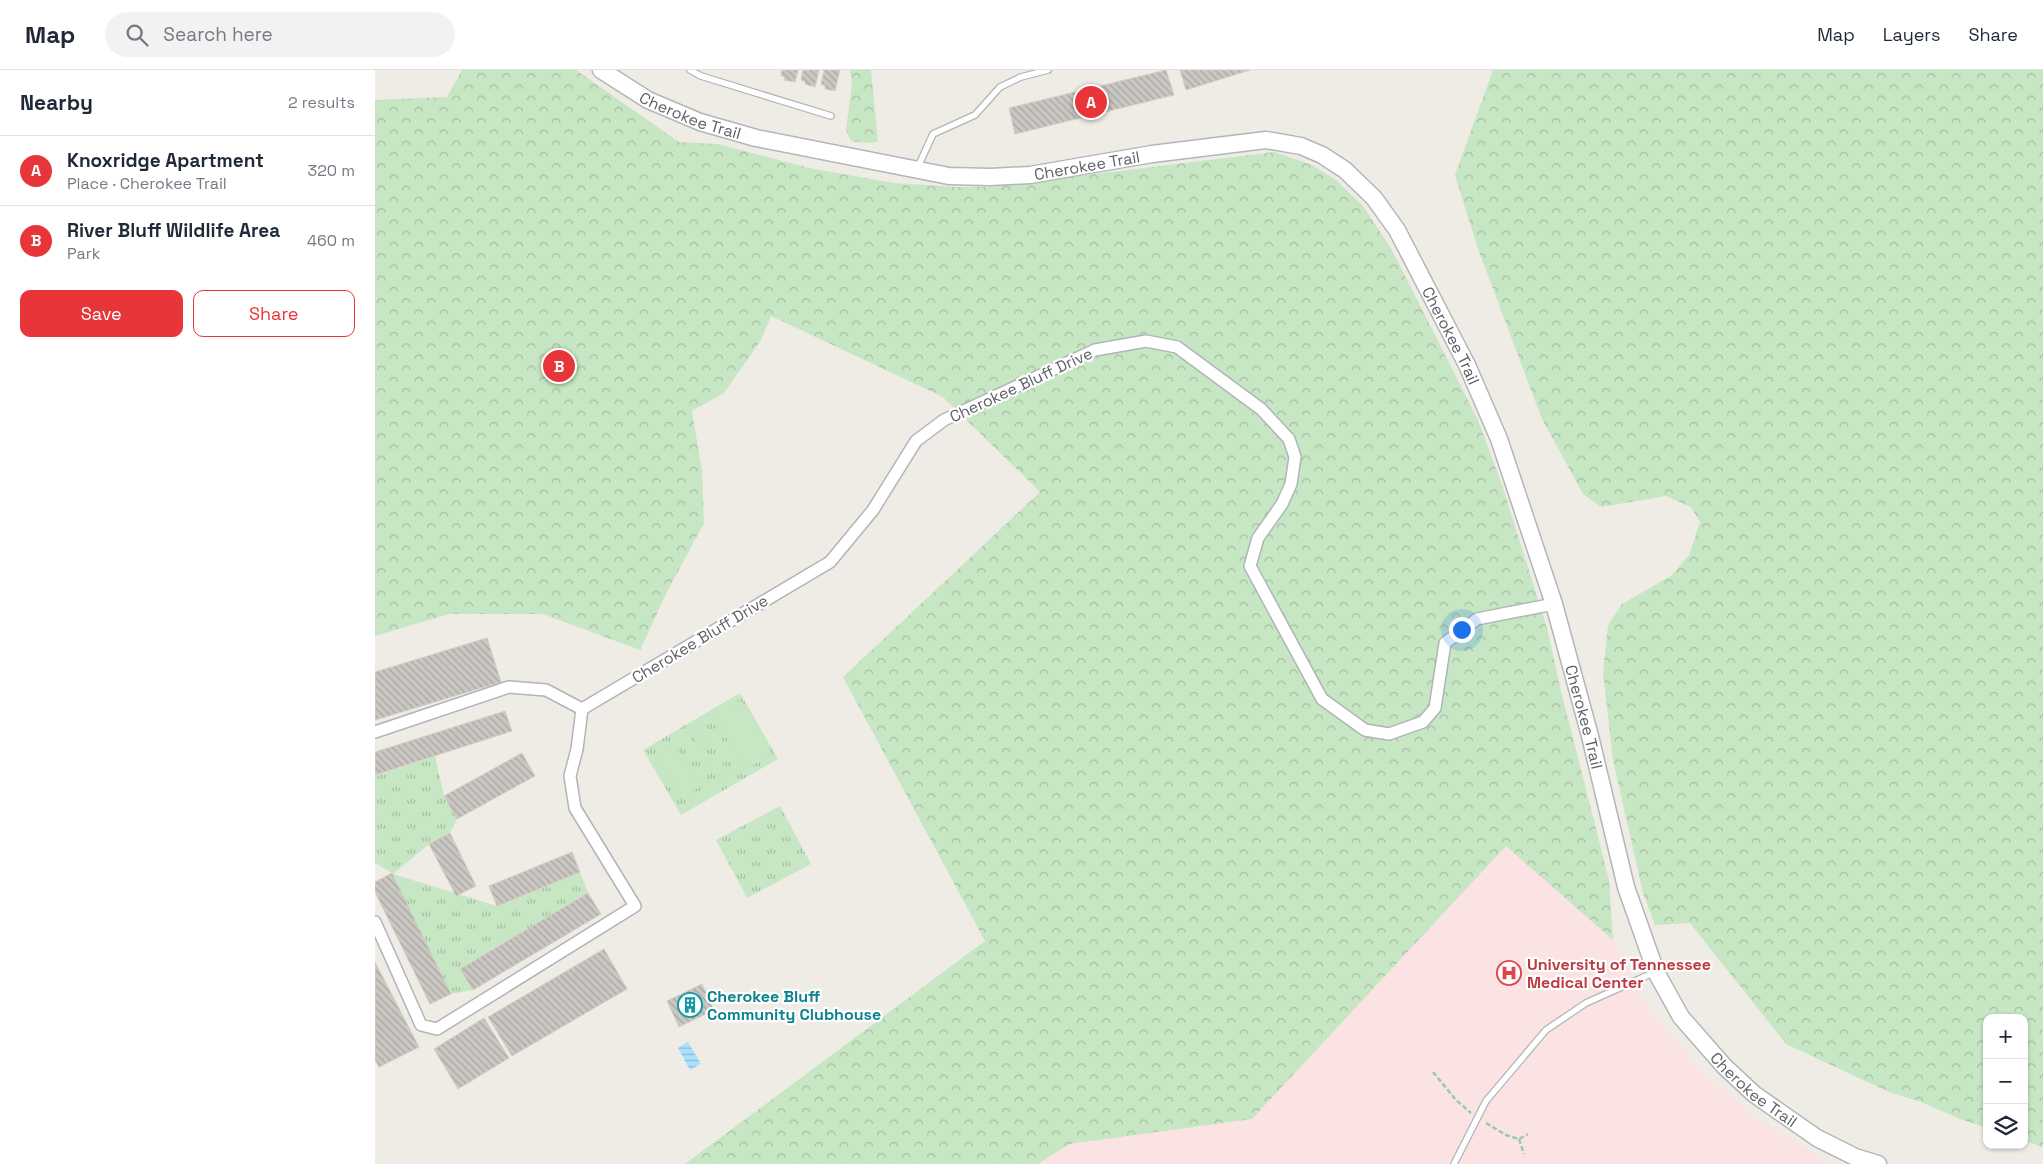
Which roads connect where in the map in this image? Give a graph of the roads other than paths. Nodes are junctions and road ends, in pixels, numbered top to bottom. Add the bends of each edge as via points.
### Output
1 (601, 70) edge
2 (690, 70) edge
3 (1048, 70) edge
4 (831, 116) dead end
5 (917, 170) junction
6 (1554, 604) junction
7 (582, 709) junction
8 (375, 732) edge
9 (375, 922) edge
10 (1656, 972) junction
11 (1453, 1164) edge
12 (1878, 1164) edge

1 - 5 street, Cherokee Trail via 647,100 700,122 756,138
2 - 4 lane
3 - 5 lane via 999,87 975,116 933,134
5 - 6 street, Cherokee Trail via 949,176 1030,175 1152,154 1266,140 1301,146 1337,164 1374,198 1397,230 1467,365 1499,439
6 - 7 street, Cherokee Bluff Drive via 1477,619 1445,643 1435,708 1423,722 1389,734 1365,730 1321,699 1250,566 1258,538 1282,504 1291,484 1295,457 1289,439 1261,410 1177,347 1145,341 1095,350 943,420 916,441 873,510 830,562
6 - 10 street, Cherokee Trail via 1626,887
7 - 8 street via 546,690 509,687
7 - 9 street via 570,776 575,808 635,906 437,1029 421,1025
10 - 11 lane via 1586,1003 1545,1030 1486,1101
10 - 12 street, Cherokee Trail via 1681,1017 1724,1066 1754,1094 1817,1138

